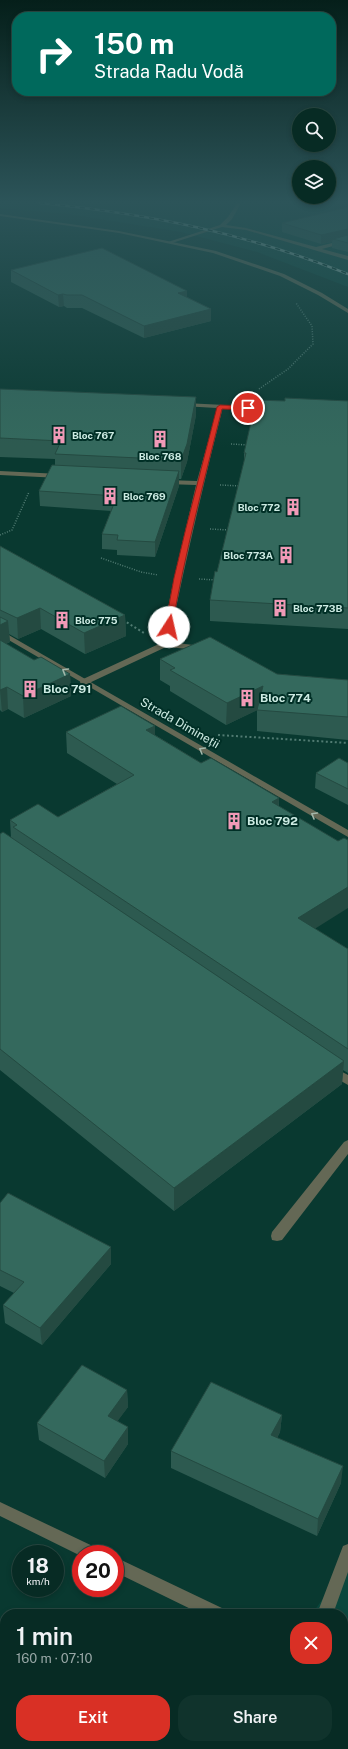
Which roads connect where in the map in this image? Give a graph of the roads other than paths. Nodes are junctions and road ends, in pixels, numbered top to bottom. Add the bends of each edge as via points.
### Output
1 (299, 285) edge
2 (348, 311) edge
3 (180, 405) edge
4 (220, 407) junction
5 (274, 409) edge
6 (0, 473) edge
7 (68, 476) edge
8 (161, 481) edge
9 (200, 484) junction
10 (0, 632) edge
11 (165, 644) junction
12 (208, 652) edge
13 (84, 682) junction
14 (348, 834) edge
15 (322, 1063) edge
16 (348, 1081) edge
17 (348, 1145) edge
18 (277, 1236) dead end
19 (0, 1509) edge
20 (75, 1545) edge
21 (348, 1551) edge
22 (124, 1568) edge
23 (208, 1609) edge
24 (327, 1609) edge

1 - 2 street
3 - 4 street
4 - 5 street
4 - 9 street
6 - 7 street
8 - 9 street
9 - 11 street
13 -> 10 street, Strada Dimineții
11 - 12 street via 201,648
11 - 13 street
14 -> 13 street, Strada Dimineții
15 - 16 street
17 - 18 street
19 - 20 street
21 - 24 street
22 - 23 street

